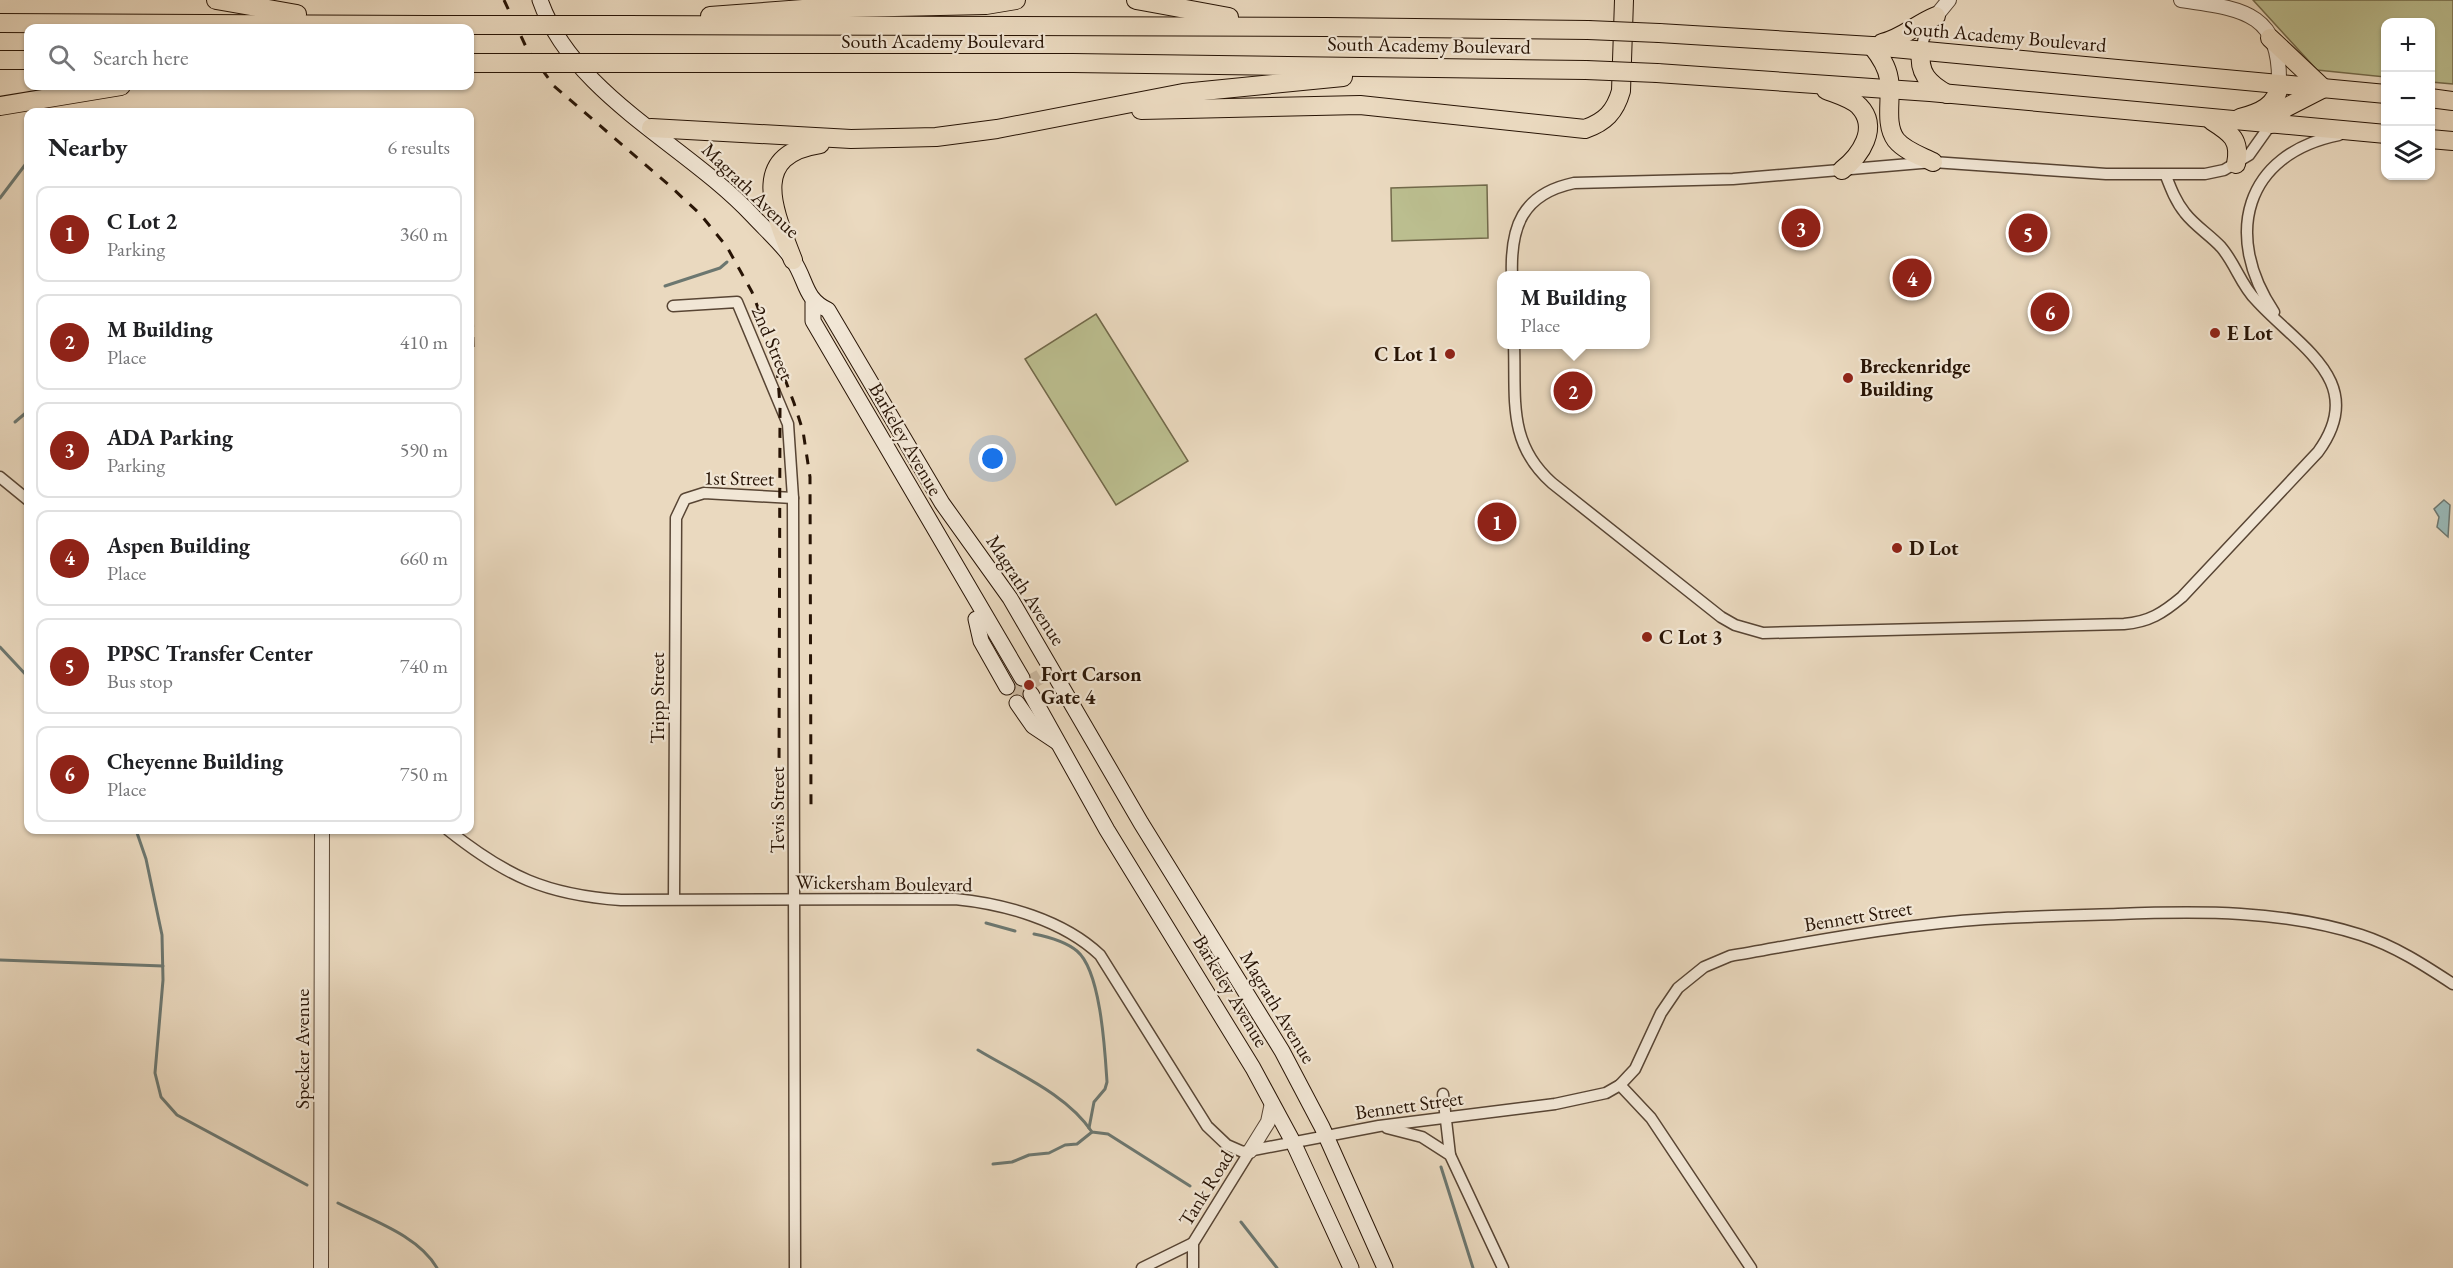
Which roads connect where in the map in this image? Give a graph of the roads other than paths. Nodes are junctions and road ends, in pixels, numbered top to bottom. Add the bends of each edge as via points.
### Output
1 (216, 0) edge
2 (540, 0) edge
3 (1016, 0) edge
4 (1136, 0) edge
5 (1624, 0) edge
6 (1949, 0) edge
7 (2181, 0) edge
8 (1936, 16) junction
9 (0, 23) edge
10 (355, 23) junction
11 (392, 24) edge
12 (474, 25) edge
13 (625, 26) junction
14 (1326, 27) junction
15 (2270, 38) junction
16 (1872, 46) junction
17 (1921, 50) junction
18 (0, 60) edge
19 (24, 60) edge
20 (474, 63) edge
21 (1466, 68) junction
22 (1810, 84) junction
23 (2279, 85) junction
24 (2323, 88) junction
25 (1890, 89) junction
26 (97, 90) edge
27 (1930, 92) junction
28 (1949, 94) junction
29 (2381, 94) edge
30 (2435, 98) edge
31 (2453, 100) edge
32 (0, 106) edge
33 (1076, 114) junction
34 (2208, 118) junction
35 (2229, 120) junction
36 (2271, 124) junction
37 (651, 128) junction
38 (1892, 130) junction
39 (2356, 132) junction
40 (2381, 135) edge
41 (851, 139) junction
42 (2435, 139) edge
43 (2453, 141) edge
44 (1933, 162) junction
45 (2236, 164) junction
46 (1842, 170) junction
47 (2166, 176) junction
48 (793, 260) junction
49 (1512, 271) edge
50 (813, 303) junction
51 (673, 306) dead end
52 (2281, 322) junction
53 (1514, 349) edge
54 (788, 424) joint
55 (0, 477) edge
56 (24, 497) edge
57 (793, 498) junction
58 (685, 499) joint
59 (972, 593) junction
60 (1060, 744) junction
61 (322, 834) edge
62 (454, 834) edge
63 (674, 900) junction
64 (795, 900) junction
65 (2453, 984) edge
66 (1620, 1085) junction
67 (1443, 1094) dead end
68 (1272, 1103) junction
69 (1446, 1118) junction
70 (1379, 1126) junction
71 (1326, 1135) junction
72 (1293, 1142) junction
73 (1250, 1151) junction
74 (1450, 1155) junction
75 (1193, 1243) junction
76 (321, 1268) edge
77 (795, 1268) edge
78 (1142, 1268) edge
79 (1193, 1268) edge
80 (1351, 1268) edge
81 (1385, 1268) edge
82 (1503, 1268) edge
83 (1751, 1268) edge

1 - 10 highway
2 - 37 main road, Magrath Avenue via 573,59 625,111
3 - 13 highway via 986,5 761,10
4 - 14 highway via 1201,13
5 - 33 highway via 1618,102 1606,119 1585,129 1360,105
6 - 8 street
7 - 15 street via 2230,6 2259,20
8 - 16 highway via 1920,22 1900,38
8 - 17 street
9 - 10 highway, South Academy Boulevard
10 - 11 highway, South Academy Boulevard, bridge
12 - 13 highway, South Academy Boulevard, bridge
13 - 14 highway, South Academy Boulevard
14 - 16 highway, South Academy Boulevard, bridge via 1588,30
15 - 23 street via 2278,55
15 - 24 highway
16 - 17 highway, South Academy Boulevard
16 - 25 highway via 1885,64
17 - 23 highway, South Academy Boulevard
17 - 28 highway via 1919,63 1926,79
18 - 19 highway
20 - 21 highway, South Academy Boulevard, bridge via 1073,63
21 - 22 highway, South Academy Boulevard, bridge via 1586,70
21 - 33 highway via 1237,86
22 - 25 highway, South Academy Boulevard
22 - 46 highway via 1850,100 1866,117 1863,149
23 - 24 highway, South Academy Boulevard
23 - 35 highway via 2275,101 2265,109
24 - 29 highway, South Academy Boulevard
24 - 36 highway via 2285,108
25 - 27 highway, South Academy Boulevard
25 - 38 highway
26 - 32 highway
27 - 28 highway, South Academy Boulevard
27 - 38 highway via 1905,106
28 - 34 highway, South Academy Boulevard
30 - 31 highway
33 - 41 highway via 936,137
34 - 35 highway, South Academy Boulevard
34 - 45 highway via 2235,139 2239,146
35 - 36 highway, South Academy Boulevard
36 - 39 highway, South Academy Boulevard
36 - 45 street via 2249,155
37 - 41 highway
37 - 48 main road, Magrath Avenue via 729,192
38 - 44 highway via 1906,149
39 - 40 highway, South Academy Boulevard
39 - 52 street via 2319,139 2292,153 2269,170 2254,195 2247,247 2258,284
41 - 48 highway via 801,147 778,164 771,194
42 - 43 highway
44 - 46 street
44 - 47 street
45 - 47 street via 2205,174
46 - 49 street via 1561,186 1538,198 1519,219 1512,244
47 - 52 street via 2185,214 2221,247 2247,290
48 - 50 main road, Magrath Avenue
50 - 59 main road, Barkeley Avenue via 813,321
50 - 71 main road, Magrath Avenue via 828,310 942,503 1010,598 1141,823 1282,1051
51 - 54 street, 2nd Street via 737,302
52 - 53 street via 2318,359 2329,376 2336,401 2327,440 2182,597 2162,614 2124,624 1762,633 1735,625 1552,483 1530,460 1516,423
54 - 57 street, Tevis Street
55 - 56 street
57 - 58 street, 1st Street via 704,493
57 - 64 street, Tevis Street
58 - 63 street, Tripp Street via 676,518
59 - 59 main road, Barkeley Avenue via 1019,680 981,641
60 - 60 main road, Barkeley Avenue via 1033,726 1028,696 1055,720
60 - 68 main road, Barkeley Avenue via 1107,830
61 - 76 street, Specker Avenue
62 - 63 street, Wickersham Boulevard via 502,869 544,887 603,899
63 - 64 street, Wickersham Boulevard
64 - 73 street, Wickersham Boulevard via 972,901 1001,906 1073,934 1109,965 1207,1126 1232,1149
64 - 77 street, Tevis Street
65 - 66 street, Bennett Street via 2378,941 2326,926 2271,917 2169,912 1922,925 1730,956 1704,967 1671,997 1635,1069
66 - 69 street, Bennett Street via 1590,1098
66 - 83 street via 1651,1118
67 - 69 street
68 - 72 main road, Barkeley Avenue
68 - 73 street via 1268,1122
69 - 70 street, Bennett Street
69 - 74 street
70 - 71 street, Bennett Street
70 - 74 street via 1422,1137
71 - 72 street
71 - 81 main road, Magrath Avenue
72 - 73 street
72 - 80 main road, Barkeley Avenue
73 - 75 street, Tank Road
74 - 82 street
75 - 78 street, Tank Road
75 - 79 street, Tank Road

